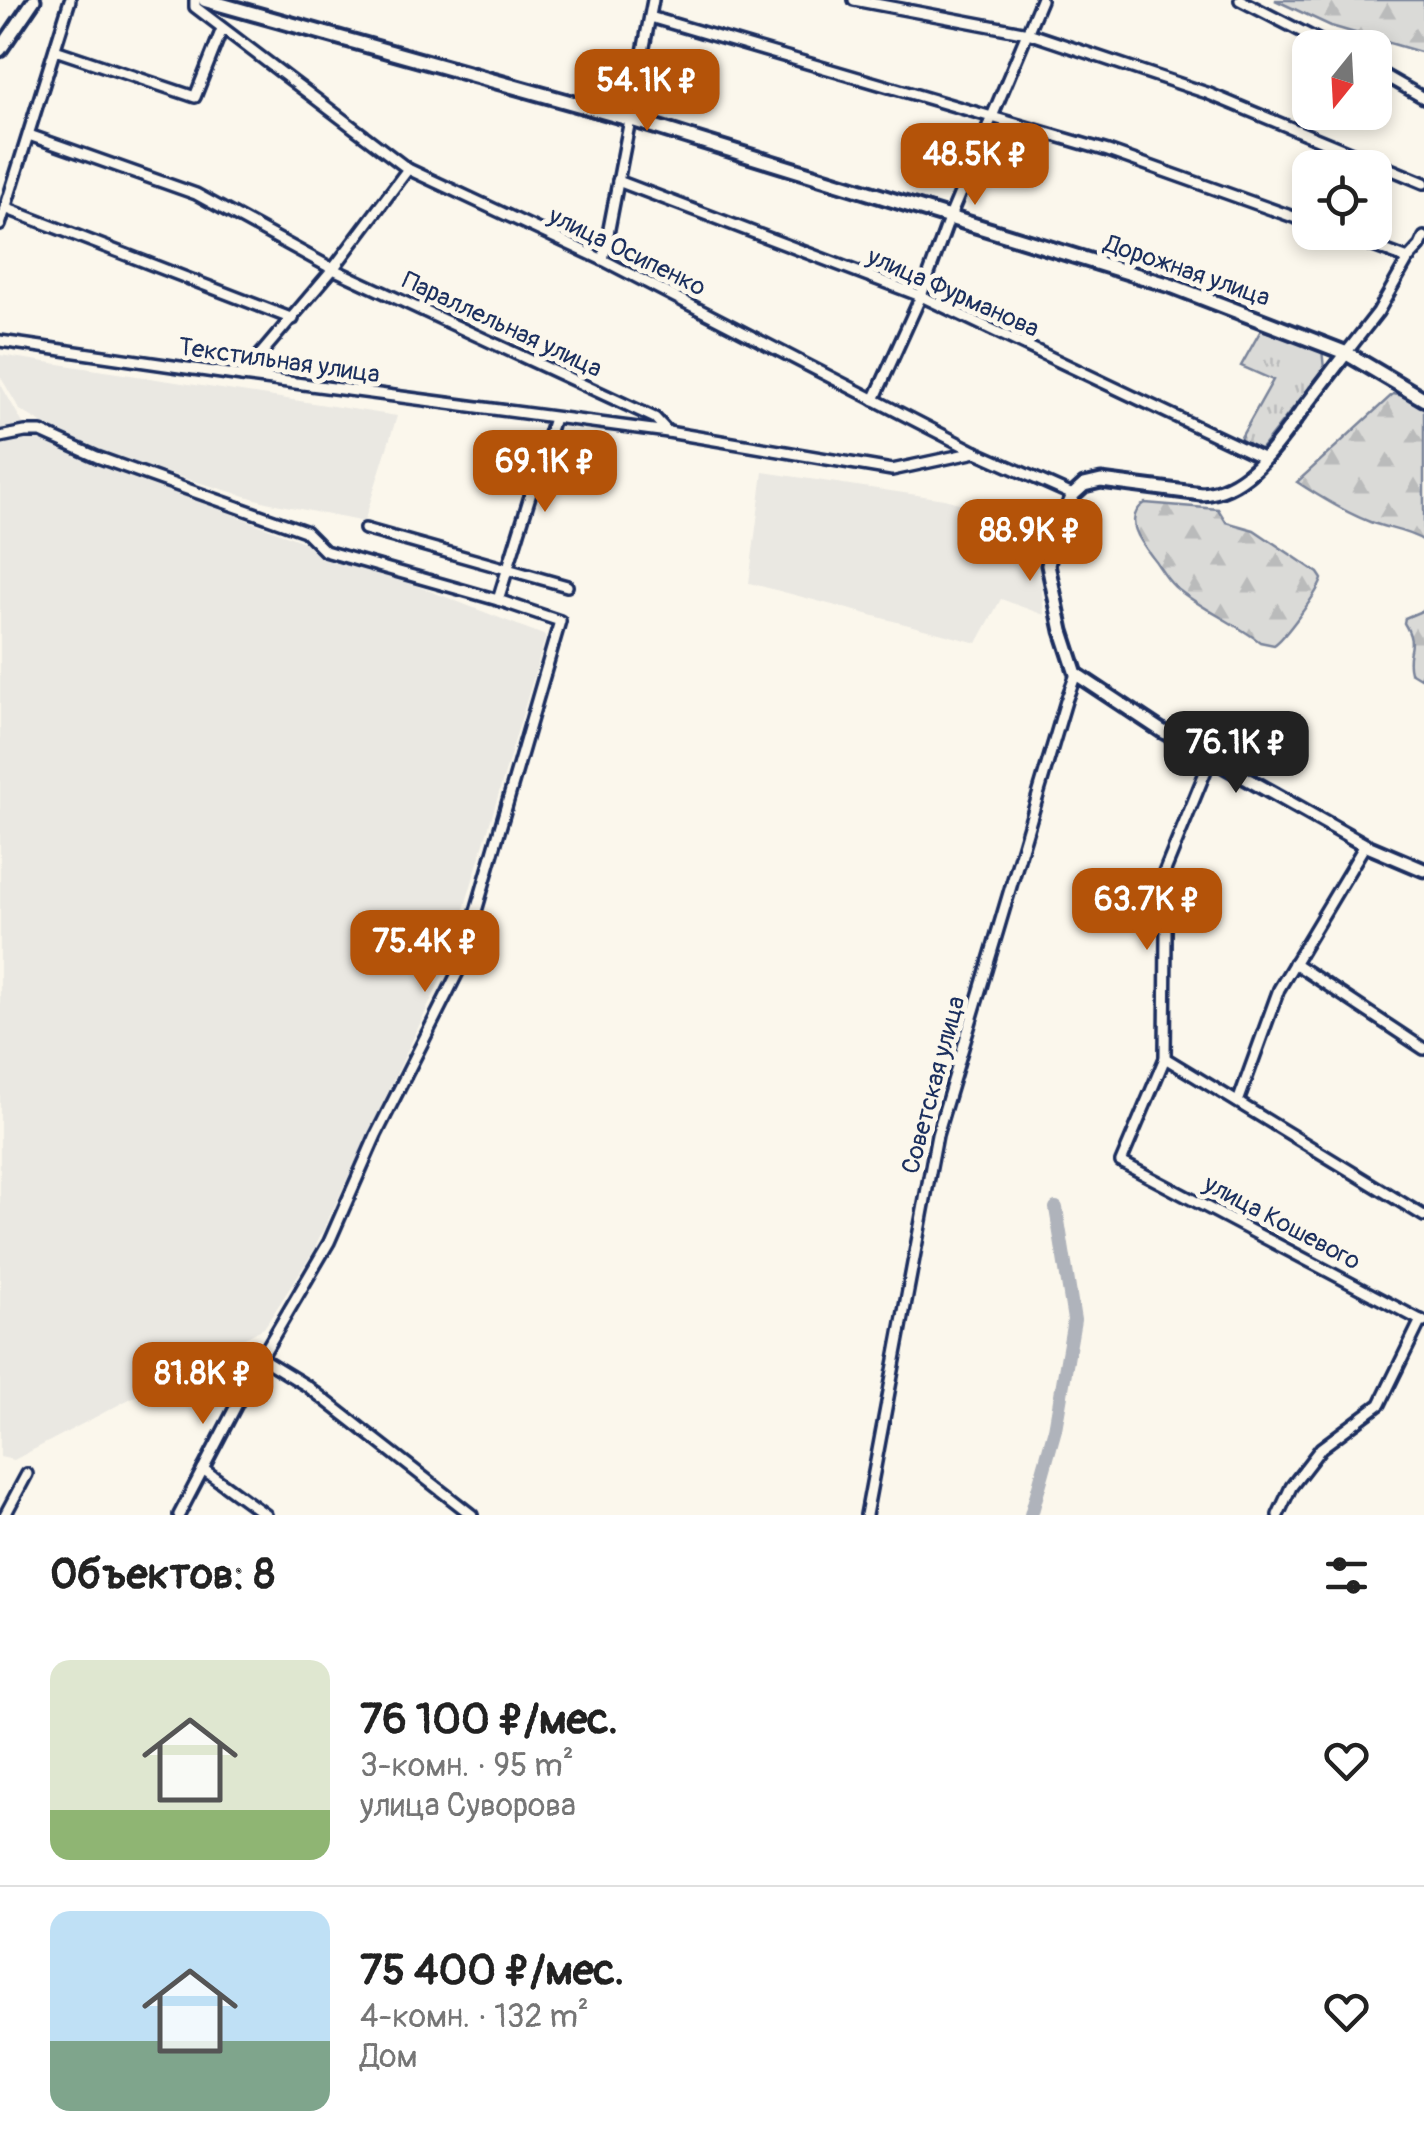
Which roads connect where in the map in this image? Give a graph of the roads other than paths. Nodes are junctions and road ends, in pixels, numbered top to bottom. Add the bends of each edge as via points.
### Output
1 (70, 0) edge
2 (195, 0) edge
3 (206, 0) edge
4 (653, 0) edge
5 (854, 0) edge
6 (1041, 0) edge
7 (1240, 0) edge
8 (30, 1) edge
9 (238, 4) edge
10 (650, 17) junction
11 (222, 29) junction
12 (1299, 30) edge
13 (1028, 34) junction
14 (0, 50) edge
15 (56, 50) junction
16 (1392, 80) edge
17 (1424, 98) edge
18 (991, 117) junction
19 (630, 119) junction
20 (30, 135) junction
21 (408, 169) junction
22 (618, 181) junction
23 (1424, 183) edge
24 (0, 185) edge
25 (12, 187) junction
26 (6, 208) junction
27 (1292, 217) edge
28 (950, 219) junction
29 (0, 224) edge
30 (1424, 236) edge
31 (1384, 250) edge
32 (1408, 259) junction
33 (602, 260) junction
34 (333, 269) junction
35 (921, 296) junction
36 (292, 318) junction
37 (0, 340) edge
38 (1346, 352) junction
39 (242, 376) junction
40 (1424, 398) edge
41 (874, 400) junction
42 (554, 418) junction
43 (668, 432) junction
44 (0, 437) edge
45 (976, 452) junction
46 (1265, 459) junction
47 (1073, 494) junction
48 (365, 529) dead end
49 (508, 569) junction
50 (567, 586) dead end
51 (498, 600) junction
52 (1076, 674) junction
53 (1211, 758) junction
54 (1365, 845) junction
55 (1424, 870) edge
56 (1294, 962) junction
57 (1424, 1049) edge
58 (1165, 1058) junction
59 (1238, 1102) junction
60 (1424, 1216) edge
61 (1423, 1321) edge
62 (260, 1358) junction
63 (203, 1469) junction
64 (27, 1474) dead end
65 (5, 1515) edge
66 (178, 1515) edge
67 (266, 1515) edge
68 (472, 1515) edge
69 (866, 1515) edge
70 (1278, 1515) edge

1 - 15 street
2 - 11 street, улица Осипенко
3 - 9 main road, Дорожная улица
4 - 10 street
5 - 13 street
6 - 13 street
7 - 12 street
8 - 14 street
9 - 19 main road, Дорожная улица
10 - 18 street
10 - 19 street
11 - 15 street via 196,97
11 - 21 street, улица Осипенко
13 - 18 street
13 - 23 street via 1207,93
15 - 20 street
16 - 17 street
18 - 27 street
18 - 28 street
19 - 22 street
19 - 28 main road, Дорожная улица
20 - 25 street
20 - 34 street, Параллельная улица via 196,194
21 - 33 street, улица Осипенко
21 - 34 street
22 - 33 street
22 - 35 street, улица Фурманова
24 - 25 street
25 - 26 street
26 - 29 street
26 - 36 street
28 - 35 street
28 - 38 main road, Дорожная улица via 1172,286
30 - 32 street
31 - 32 street
32 - 38 street
33 - 41 street, улица Осипенко
34 - 36 street
34 - 43 street, Параллельная улица via 655,418
35 - 41 street
35 - 46 street, улица Фурманова
36 - 39 street
37 - 39 street, Текстильная улица
38 - 40 main road, Дорожная улица
38 - 46 street
39 - 42 street, Текстильная улица
41 - 45 street, улица Осипенко
42 - 43 street, Текстильная улица
42 - 49 street
43 - 45 street, Параллельная улица via 892,470
44 - 51 street via 41,432 305,531 325,551
45 - 47 street, улица Осипенко
46 - 47 street via 1213,494 1101,481
47 - 52 street via 1048,565
48 - 49 street
49 - 50 street
49 - 51 street
51 - 62 street via 560,621 459,970 329,1242
52 - 53 street
52 - 69 street, Советская улица via 937,1135
53 - 54 street
53 - 58 street via 1164,873
54 - 55 street
54 - 56 street
56 - 57 street
56 - 59 street
58 - 59 street
58 - 61 street, улица Кошевого via 1121,1162
59 - 60 street
61 - 70 street via 1380,1404 1321,1448
62 - 63 street
62 - 68 street via 307,1386
63 - 66 street
63 - 67 street
64 - 65 street

